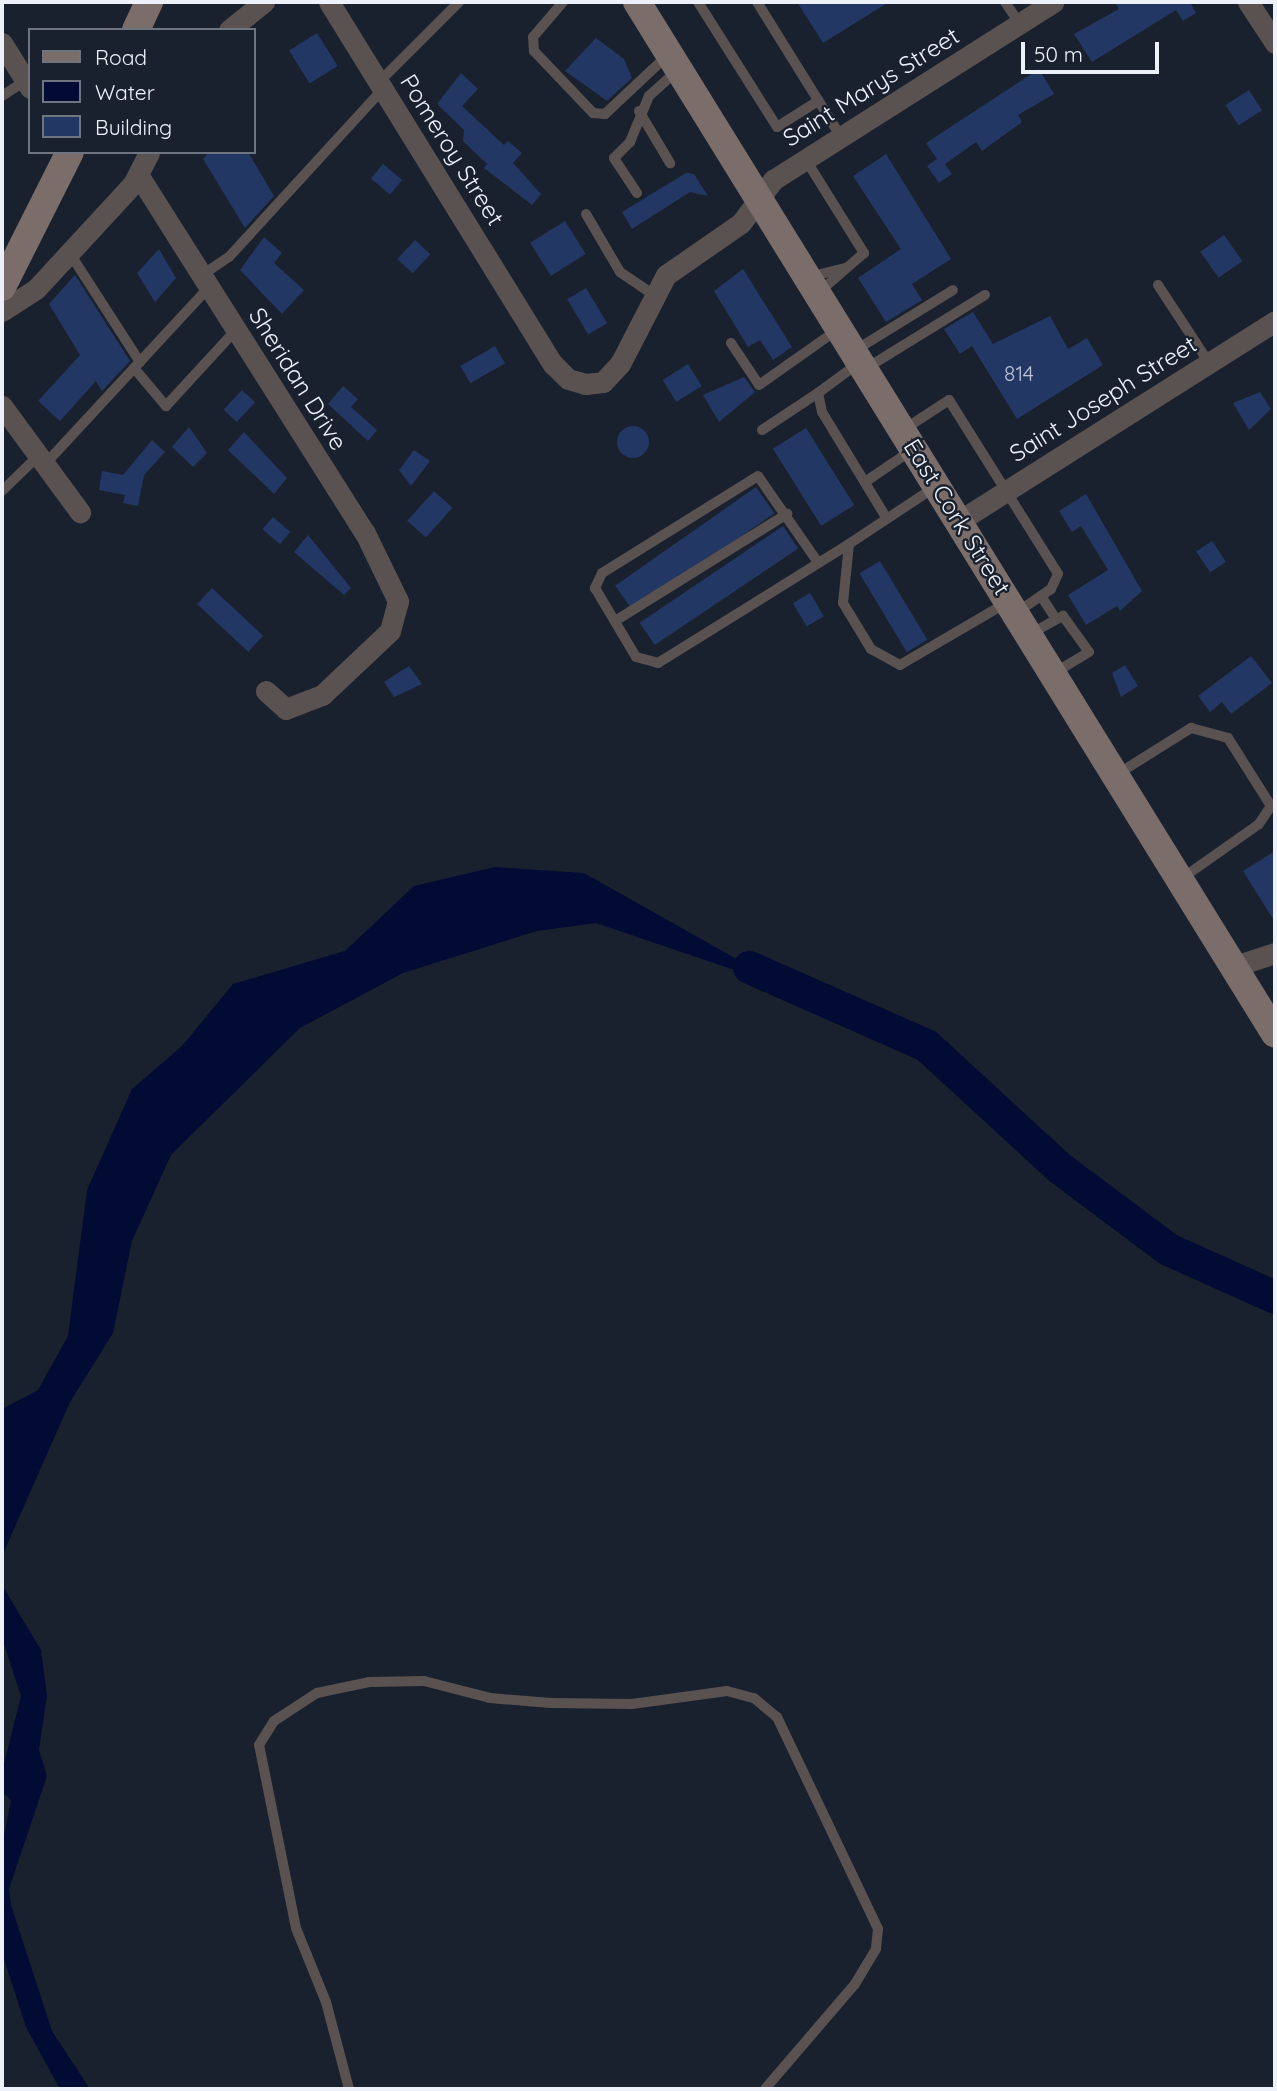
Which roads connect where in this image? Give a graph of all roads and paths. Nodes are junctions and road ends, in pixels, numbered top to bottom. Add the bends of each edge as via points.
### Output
1 (149, 2) edge
2 (264, 2) edge
3 (277, 2) edge
4 (329, 2) edge
5 (458, 2) edge
6 (563, 2) edge
7 (637, 2) edge
8 (698, 2) edge
9 (757, 2) edge
10 (1005, 2) edge
11 (1053, 2) edge
12 (1248, 2) edge
13 (1020, 24) junction
14 (137, 28) edge
15 (232, 28) edge
16 (255, 28) edge
17 (2, 43) edge
18 (1275, 43) edge
19 (674, 61) junction
20 (27, 84) edge
21 (381, 86) junction
22 (2, 96) edge
23 (818, 102) junction
24 (639, 111) junction
25 (841, 137) junction
26 (69, 154) edge
27 (148, 154) edge
28 (806, 160) junction
29 (670, 163) dead end
30 (139, 176) junction
31 (637, 193) dead end
32 (760, 201) junction
33 (586, 214) dead end
34 (69, 252) junction
35 (846, 268) junction
36 (4, 274) edge
37 (206, 281) junction
38 (1158, 285) dead end
39 (813, 286) junction
40 (953, 290) dead end
41 (654, 295) junction
42 (985, 295) dead end
43 (2, 311) edge
44 (1275, 321) edge
45 (236, 330) junction
46 (731, 343) dead end
47 (855, 353) junction
48 (1209, 363) junction
49 (137, 365) junction
50 (818, 393) junction
51 (2, 405) edge
52 (762, 430) dead end
53 (909, 439) junction
54 (44, 457) junction
55 (865, 482) junction
56 (937, 486) junction
57 (2, 491) edge
58 (1006, 491) junction
59 (80, 512) dead end
60 (787, 514) junction
61 (887, 519) junction
62 (959, 521) junction
63 (849, 544) junction
64 (817, 561) junction
65 (1041, 596) junction
66 (1018, 616) junction
67 (1056, 619) junction
68 (615, 621) junction
69 (1054, 673) junction
70 (266, 691) dead end
71 (1116, 775) junction
72 (1181, 879) junction
73 (1275, 953) edge
74 (1235, 966) junction
75 (1275, 1034) edge
76 (349, 2089) edge
77 (765, 2089) edge

1 - 14 street
2 - 15 street
3 - 16 street
4 - 21 street, Pomeroy Street
5 - 21 lane
6 - 19 lane via 533,37 534,51 593,113 606,114
7 - 19 street, East Cork Street
8 - 23 lane via 777,127
9 - 23 lane
10 - 13 lane
11 - 13 street, Saint Marys Street
12 - 18 street
13 - 25 street, Saint Marys Street
17 - 20 street
19 - 24 lane
19 - 32 street, East Cork Street
20 - 22 lane
21 - 37 lane
21 - 41 street, Pomeroy Street via 530,326 568,379 603,382 621,364
23 - 25 lane
24 - 29 lane
24 - 31 lane via 630,142 614,158
25 - 28 street, Saint Marys Street
26 - 36 street
27 - 30 street
28 - 32 street, Saint Marys Street via 773,180
28 - 35 lane via 864,253
30 - 34 street
30 - 37 street, Sheridan Drive
32 - 39 street, East Cork Street
32 - 41 street, Saint Marys Street via 741,223 666,275
33 - 41 lane via 620,272
34 - 43 street via 36,289
34 - 49 lane
35 - 39 lane
35 - 39 lane via 827,268
37 - 45 street, Sheridan Drive
37 - 49 lane
38 - 48 lane
39 - 47 street, East Cork Street
40 - 47 lane
42 - 47 lane
44 - 48 street, Saint Joseph Street
45 - 49 lane via 166,406
45 - 70 street, Sheridan Drive via 365,533 386,571 399,616 338,683 286,709
46 - 47 lane via 759,385
47 - 50 lane
47 - 53 street, East Cork Street
48 - 58 street, Saint Joseph Street
49 - 54 lane
50 - 52 lane
50 - 55 lane via 822,412
51 - 54 street
53 - 55 lane
53 - 56 street, East Cork Street
53 - 58 lane via 949,400
54 - 57 lane
54 - 59 street
55 - 61 lane
56 - 61 lane
56 - 62 street, East Cork Street
58 - 62 street, Saint Joseph Street
58 - 65 lane via 1058,574
60 - 64 lane
60 - 68 lane
60 - 68 lane via 758,476 601,573 595,588
61 - 63 lane
62 - 66 street, East Cork Street
63 - 64 lane
63 - 66 lane via 843,603 871,649 900,665
64 - 68 lane via 658,663 636,657
65 - 66 lane
65 - 67 lane
66 - 67 lane
66 - 69 street, East Cork Street
67 - 69 lane via 1063,615 1089,652
69 - 71 street, East Cork Street
71 - 72 street, East Cork Street
71 - 72 lane via 1191,728 1228,737 1272,806 1259,824
72 - 74 street, East Cork Street
73 - 74 street
74 - 75 street, East Cork Street
76 - 77 lane via 329,2012 296,1928 259,1745 274,1721 317,1693 369,1682 424,1681 490,1698 551,1703 625,1704 727,1691 771,1710 878,1928 876,1949 855,1984

